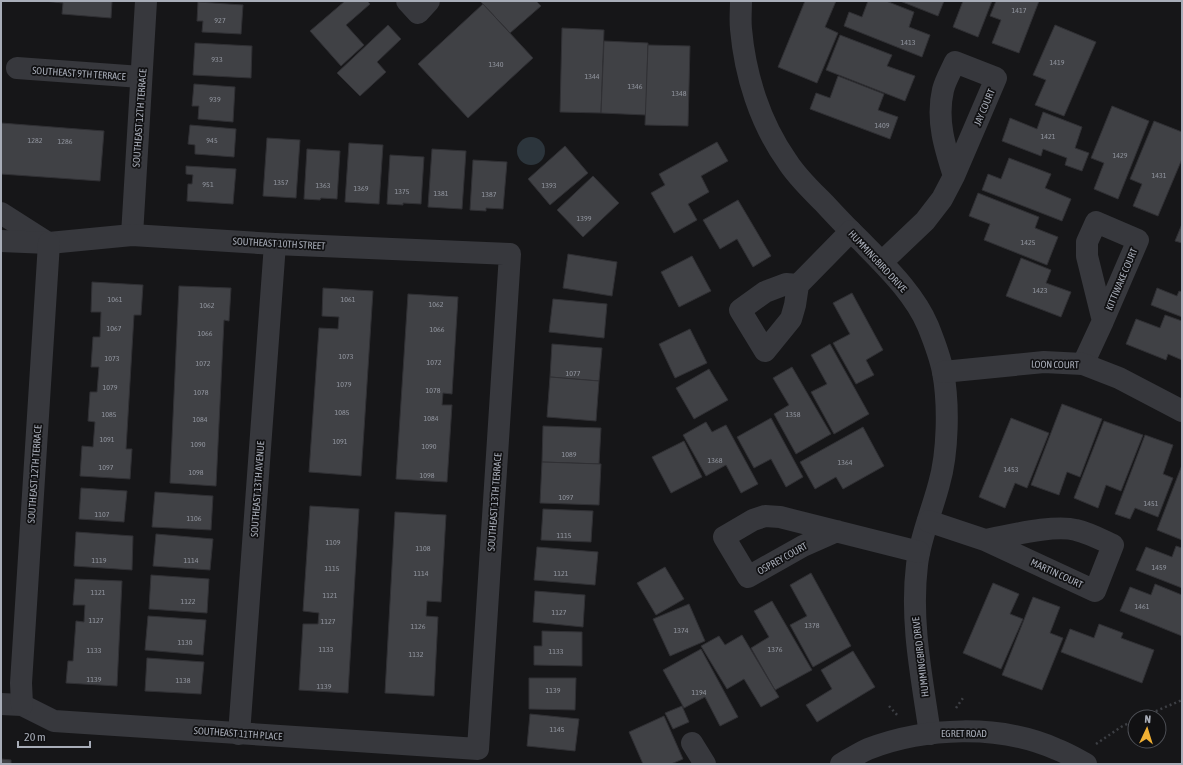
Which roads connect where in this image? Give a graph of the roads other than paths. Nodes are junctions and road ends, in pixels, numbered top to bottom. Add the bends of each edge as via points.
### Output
1 (146, 1) edge
2 (406, 1) edge
3 (429, 1) edge
4 (741, 1) edge
5 (17, 68) dead end
6 (142, 77) junction
7 (954, 176) dead end
8 (1, 212) edge
9 (851, 232) junction
10 (132, 235) junction
11 (1, 241) edge
12 (49, 243) junction
13 (275, 244) junction
14 (510, 254) joint
15 (882, 262) junction
16 (798, 284) dead end
17 (1103, 321) dead end
18 (1083, 364) junction
19 (943, 372) junction
20 (1182, 397) edge
21 (1160, 400) junction
22 (1182, 410) edge
23 (928, 521) junction
24 (837, 531) dead end
25 (985, 540) junction
26 (919, 552) junction
27 (12, 704) edge
28 (239, 734) junction
29 (930, 734) junction
30 (692, 743) dead end
31 (478, 749) joint
32 (1090, 756) edge
33 (705, 764) edge
34 (841, 764) edge

1 - 6 street, SOUTHEAST 12TH TERRACE
2 - 3 street via 418,13
4 - 9 street, HUMMINGBIRD DRIVE via 741,29 751,85 772,136 787,162
5 - 6 street, SOUTHEAST 9TH TERRACE
6 - 10 street, SOUTHEAST 12TH TERRACE
7 - 15 street via 942,200 925,221
8 - 12 street
9 - 15 street, HUMMINGBIRD DRIVE
9 - 16 street
10 - 12 street, SOUTHEAST 10TH STREET
10 - 13 street, SOUTHEAST 10TH STREET
11 - 12 street, SOUTHEAST 10TH STREET
12 - 27 street, SOUTHEAST 12TH TERRACE via 22,667
13 - 14 street, SOUTHEAST 10TH STREET
13 - 28 street, SOUTHEAST 13TH AVENUE
14 - 31 street, SOUTHEAST 13TH TERRACE
15 - 19 street, HUMMINGBIRD DRIVE via 915,303 927,323
17 - 18 street, KITTIWAKE COURT
18 - 19 street, LOON COURT via 1044,362
18 - 21 street, LOON COURT via 1119,378
19 - 23 street, HUMMINGBIRD DRIVE via 946,402 944,460
20 - 21 street
21 - 22 street, LOON COURT
23 - 25 street, MARTIN COURT
23 - 26 street, HUMMINGBIRD DRIVE
24 - 26 street
25 - 25 street, MARTIN COURT via 1095,590 1113,546 1076,530 1056,529
26 - 29 street, HUMMINGBIRD DRIVE via 915,624
27 - 28 street, SOUTHEAST 11TH PLACE via 54,721
28 - 31 street, SOUTHEAST 11TH PLACE
29 - 32 street, EGRET ROAD via 978,731 1009,735
29 - 34 street, EGRET ROAD via 898,739 867,750
30 - 33 street

